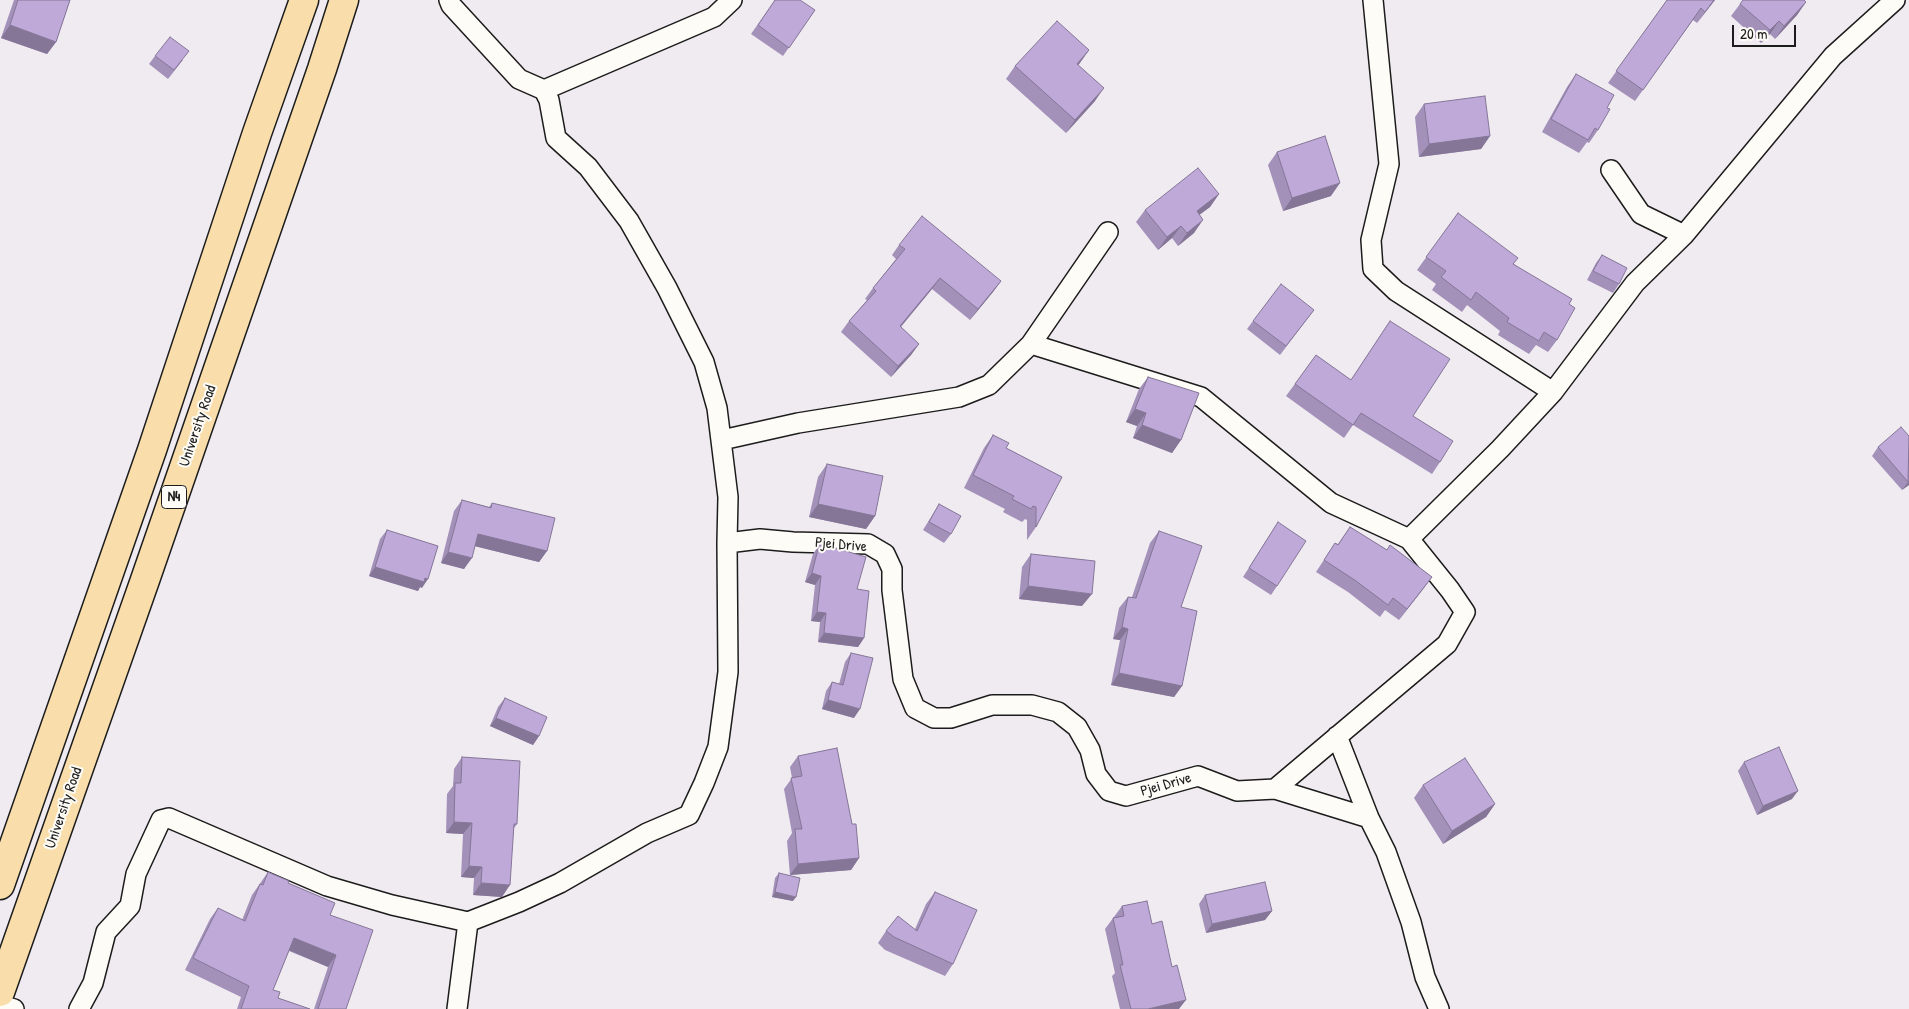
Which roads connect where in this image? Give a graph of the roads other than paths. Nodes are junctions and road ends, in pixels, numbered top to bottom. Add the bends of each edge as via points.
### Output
1 (304, 0) edge
2 (344, 0) edge
3 (450, 0) edge
4 (732, 0) edge
5 (1373, 0) edge
6 (1895, 0) edge
7 (544, 90) junction
8 (1611, 170) dead end
9 (1108, 232) dead end
10 (1684, 235) junction
11 (1031, 344) junction
12 (1553, 392) junction
13 (722, 440) junction
14 (1410, 539) junction
15 (727, 543) junction
16 (1337, 736) junction
17 (1275, 789) junction
18 (1369, 818) junction
19 (0, 885) edge
20 (468, 922) junction
21 (0, 992) edge
22 (0, 1005) edge
23 (14, 1009) edge
24 (79, 1009) edge
25 (457, 1009) edge
26 (1439, 1009) edge

1 - 19 highway, N4
2 - 21 highway, University Road / N4
3 - 7 street via 451,5 519,79
4 - 7 street via 714,17
5 - 12 street via 1389,164 1371,240 1373,269 1396,291
6 - 10 street via 1833,56
7 - 13 street via 556,138 588,167 629,221 667,288 704,362
8 - 10 street via 1641,214
9 - 11 street
10 - 12 street via 1635,283
11 - 13 street via 989,385 959,397 798,423
11 - 14 street via 1201,397 1331,502
12 - 14 street
13 - 15 street via 728,498
14 - 16 street via 1465,612 1447,644
15 - 17 street, Pjei Drive via 760,539 868,544 885,554 892,569 903,679 914,708 934,718 951,718 992,705 1032,705 1058,712 1077,727 1090,750 1096,774 1109,791 1126,796 1198,776 1237,791
15 - 20 street via 728,672 718,747 689,815 647,833 560,883
16 - 17 street
16 - 18 street
17 - 18 street, Pjei Drive
18 - 26 street via 1389,861 1411,922 1425,977
20 - 24 street via 327,886 169,818 161,820 136,874 130,906 106,932 93,983
20 - 25 street
22 - 23 street

